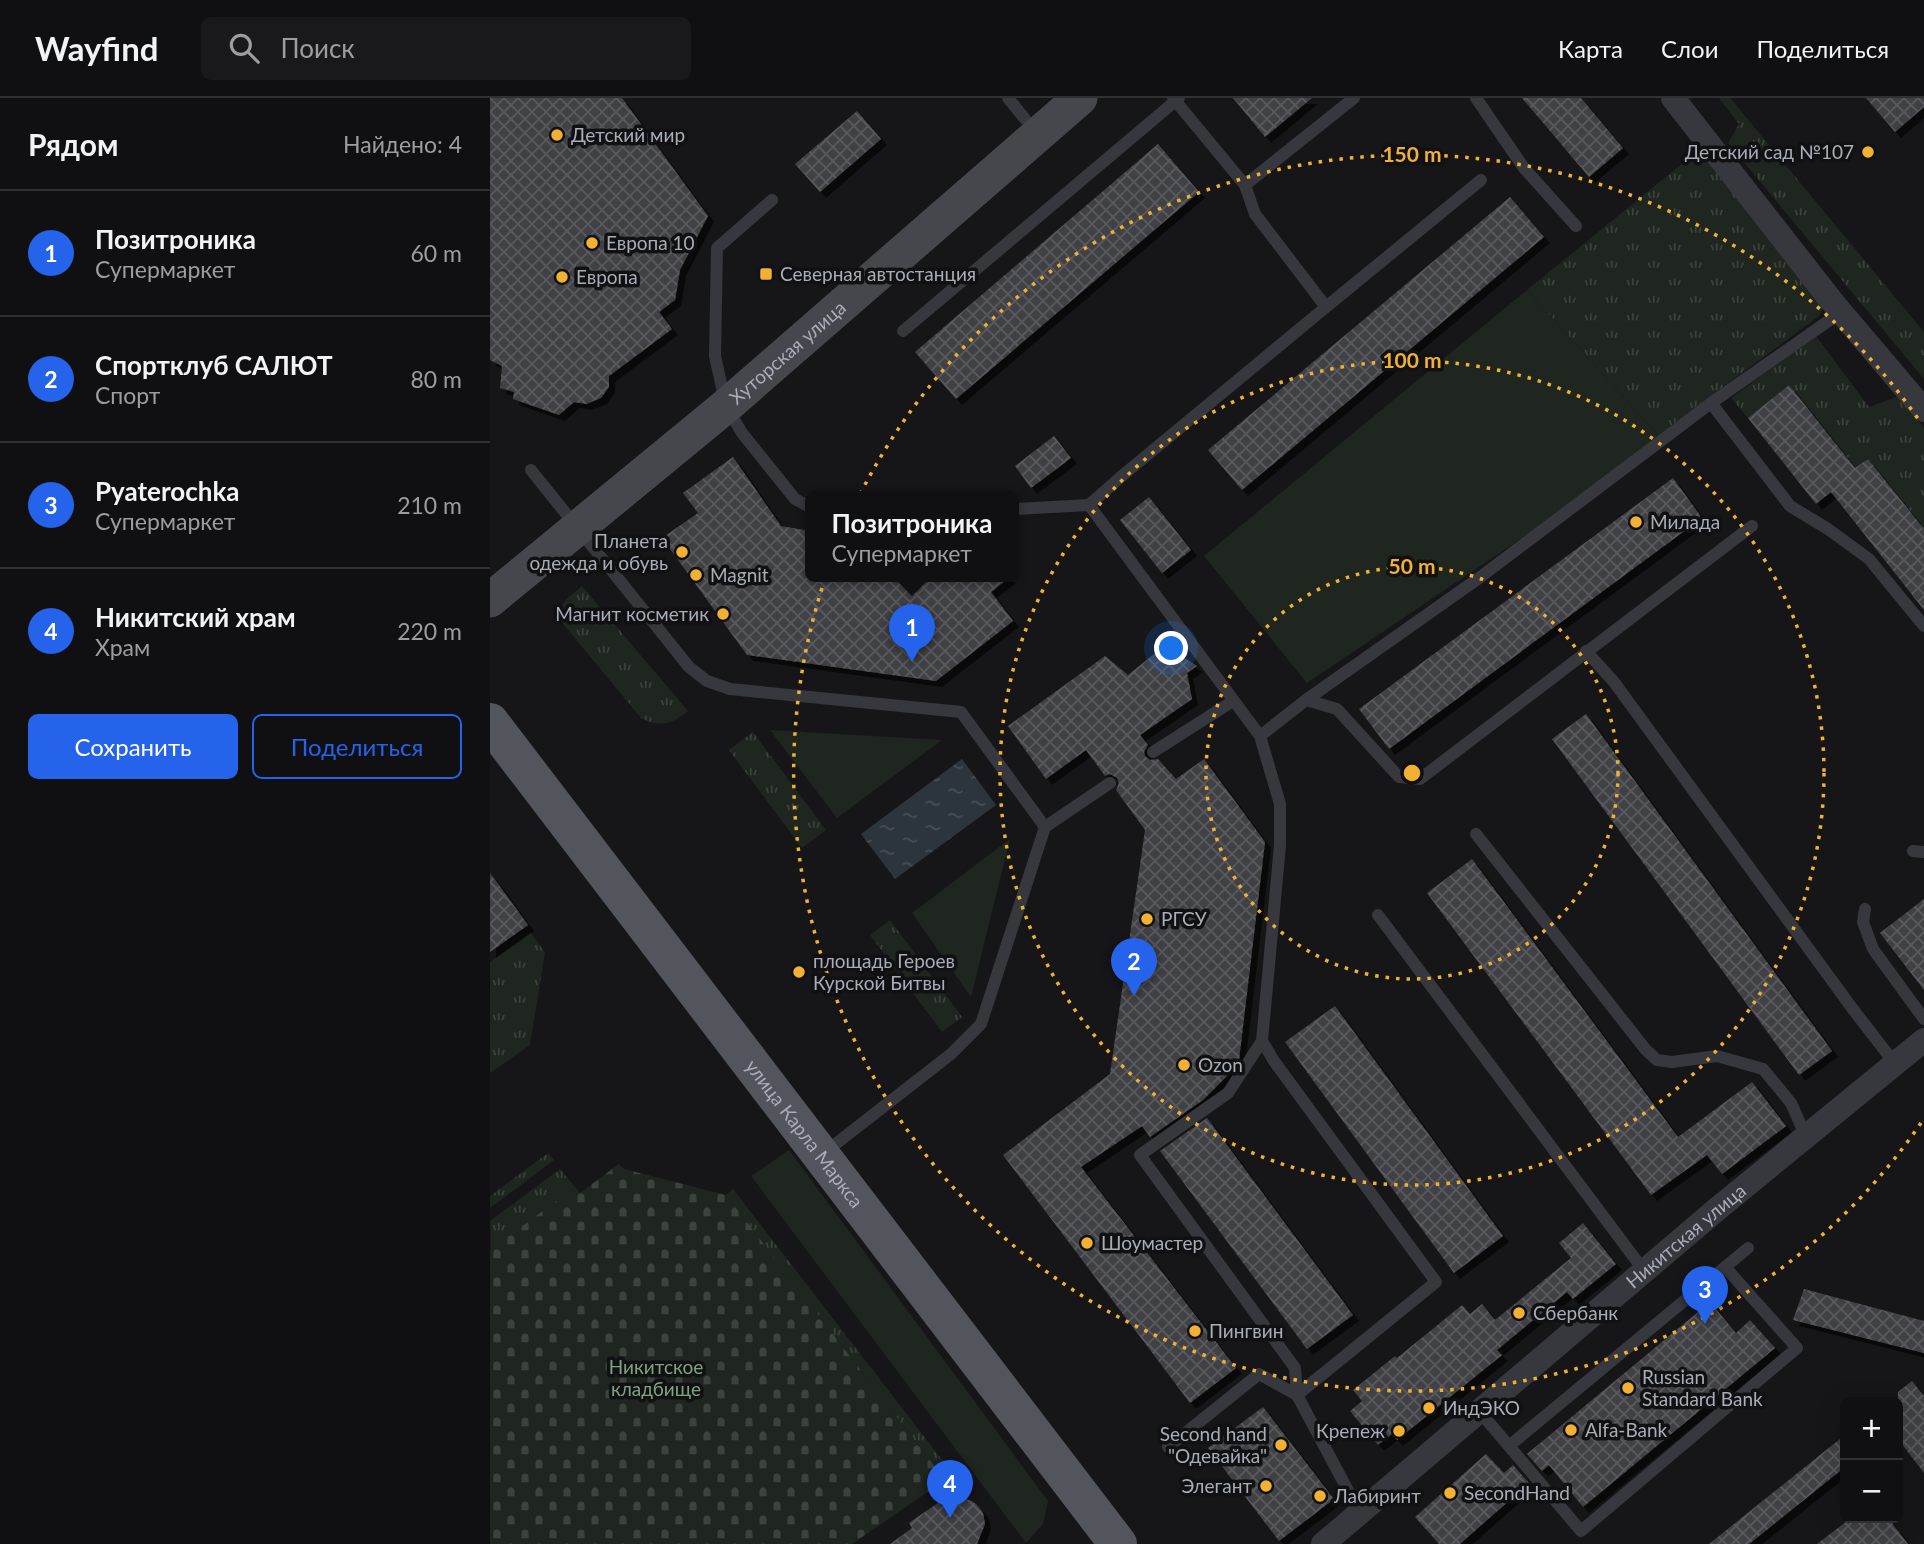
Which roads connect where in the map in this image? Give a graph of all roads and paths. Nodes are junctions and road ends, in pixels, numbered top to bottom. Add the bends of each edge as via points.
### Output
1 (1007, 98) edge
2 (1080, 98) edge
3 (1354, 98) edge
4 (1476, 98) edge
5 (1673, 98) edge
6 (1176, 99) edge
7 (1025, 119) dead end
8 (1481, 180) dead end
9 (1245, 185) junction
10 (772, 200) dead end
11 (1576, 226) dead end
12 (1833, 304) junction
13 (1326, 307) junction
14 (903, 331) dead end
15 (1710, 403) junction
16 (726, 406) junction
17 (1924, 410) edge
18 (531, 470) dead end
19 (805, 504) edge
20 (1089, 505) junction
21 (1019, 509) edge
22 (1752, 526) dead end
23 (578, 528) junction
24 (490, 600) edge
25 (1924, 626) edge
26 (1586, 652) junction
27 (1306, 700) junction
28 (1233, 701) junction
29 (490, 722) edge
30 (1260, 736) junction
31 (1153, 752) dead end
32 (1110, 783) dead end
33 (1045, 827) junction
34 (1476, 834) dead end
35 (1865, 909) dead end
36 (1378, 915) dead end
37 (1924, 1019) edge
38 (1924, 1040) edge
39 (1262, 1041) junction
40 (1896, 1065) junction
41 (1806, 1137) junction
42 (821, 1155) junction
43 (1748, 1248) dead end
44 (1725, 1267) junction
45 (1645, 1272) junction
46 (1297, 1395) junction
47 (1479, 1411) junction
48 (1509, 1446) junction
49 (1168, 1447) dead end
50 (1360, 1513) junction
51 (1118, 1544) edge
52 (1324, 1544) edge

1 - 7 lane
2 - 16 street, Хуторская улица
3 - 9 lane
4 - 11 lane via 1524,168
5 - 12 street
6 - 9 lane
6 - 14 lane
8 - 13 lane
9 - 13 lane via 1255,214
10 - 16 lane via 717,248 715,356
12 - 15 lane via 1837,315
12 - 17 street
13 - 20 lane
15 - 25 lane via 1790,506 1869,559
15 - 27 lane via 1479,579
16 - 19 lane via 795,499
16 - 23 street, Хуторская улица
18 - 23 lane
20 - 21 lane
20 - 28 lane
22 - 26 lane
23 - 24 street, Хуторская улица
23 - 33 lane via 689,667 707,681 730,689 961,712
26 - 27 lane via 1420,779 1399,777 1337,709
26 - 40 lane via 1614,682
27 - 30 lane
28 - 30 lane
28 - 31 lane
29 - 42 main road, улица Карла Маркса
30 - 39 lane via 1280,804
32 - 33 lane
33 - 42 lane via 981,1024 951,1054
34 - 41 lane via 1657,1060 1717,1056 1763,1069 1791,1103
35 - 37 lane via 1863,922 1873,949
36 - 45 lane
38 - 40 street, Никитская улица
39 - 46 lane via 1228,1093 1140,1155 1295,1368
39 - 46 lane via 1436,1282
40 - 41 street, Никитская улица
41 - 45 street, Никитская улица
42 - 51 main road, улица Карла Маркса
43 - 44 lane
44 - 48 lane
44 - 48 lane via 1797,1349 1581,1531
45 - 47 street, Никитская улица
46 - 49 lane via 1259,1374
46 - 50 lane
47 - 48 lane
47 - 50 street, Никитская улица
50 - 52 street, Никитская улица

